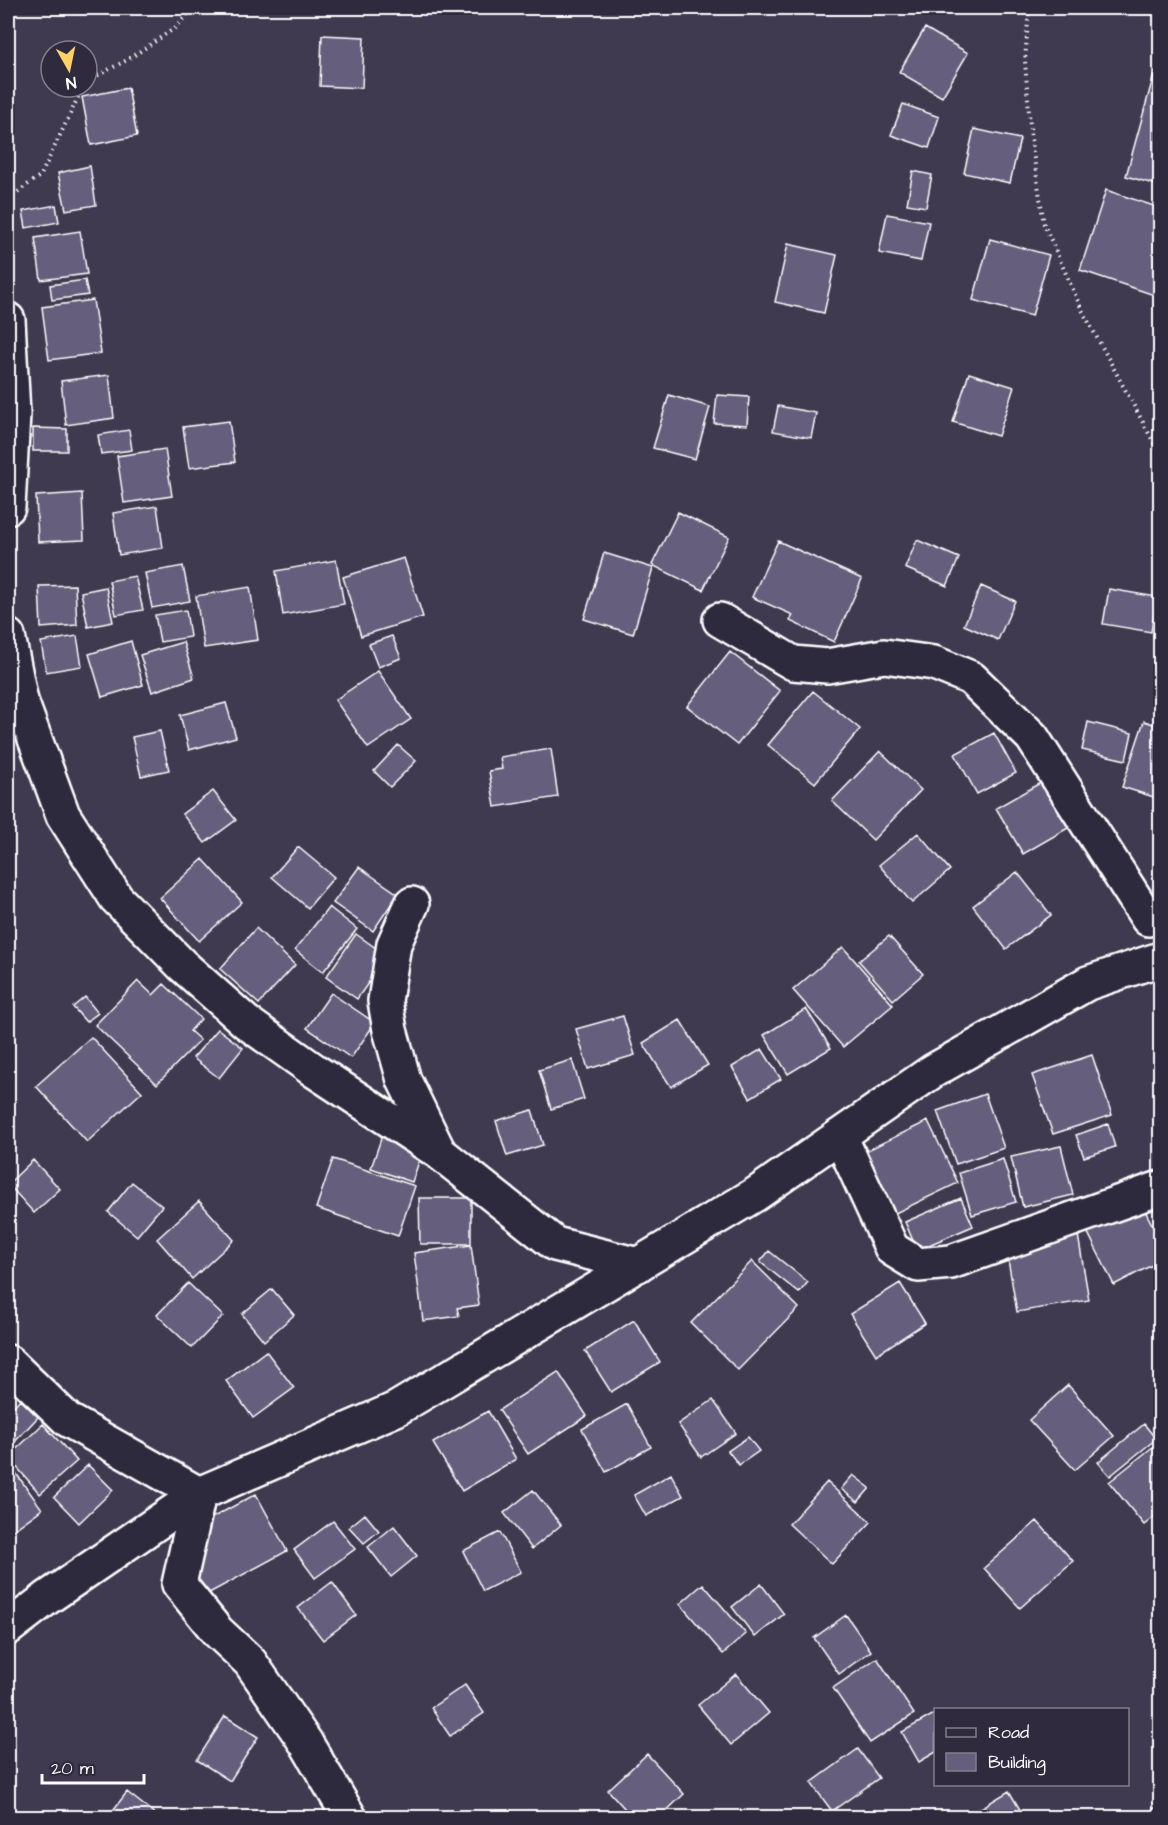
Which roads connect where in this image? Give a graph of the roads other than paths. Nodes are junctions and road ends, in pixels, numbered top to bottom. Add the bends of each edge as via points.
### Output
1 (8, 320) edge
2 (8, 507) edge
3 (720, 620) dead end
4 (8, 636) edge
5 (1161, 889) edge
6 (412, 904) dead end
7 (1154, 923) edge
8 (1161, 959) edge
9 (840, 1136) junction
10 (440, 1153) junction
11 (1161, 1188) edge
12 (638, 1265) junction
13 (8, 1362) edge
14 (199, 1494) junction
15 (8, 1628) edge
16 (350, 1818) edge

1 - 2 street via 13,414
3 - 7 street via 793,663 826,666 884,657 934,663 971,678 1032,736
4 - 10 street via 21,701 63,815 116,898 246,1022
5 - 7 street
6 - 10 street via 394,944 385,1001 404,1080
8 - 9 street via 1088,983 933,1071
9 - 11 street via 892,1249 918,1265 951,1262
9 - 12 street via 756,1194
10 - 12 street via 555,1244
12 - 14 street via 396,1409
13 - 14 street via 68,1420
14 - 15 street
14 - 16 street via 179,1584 250,1662 306,1743

